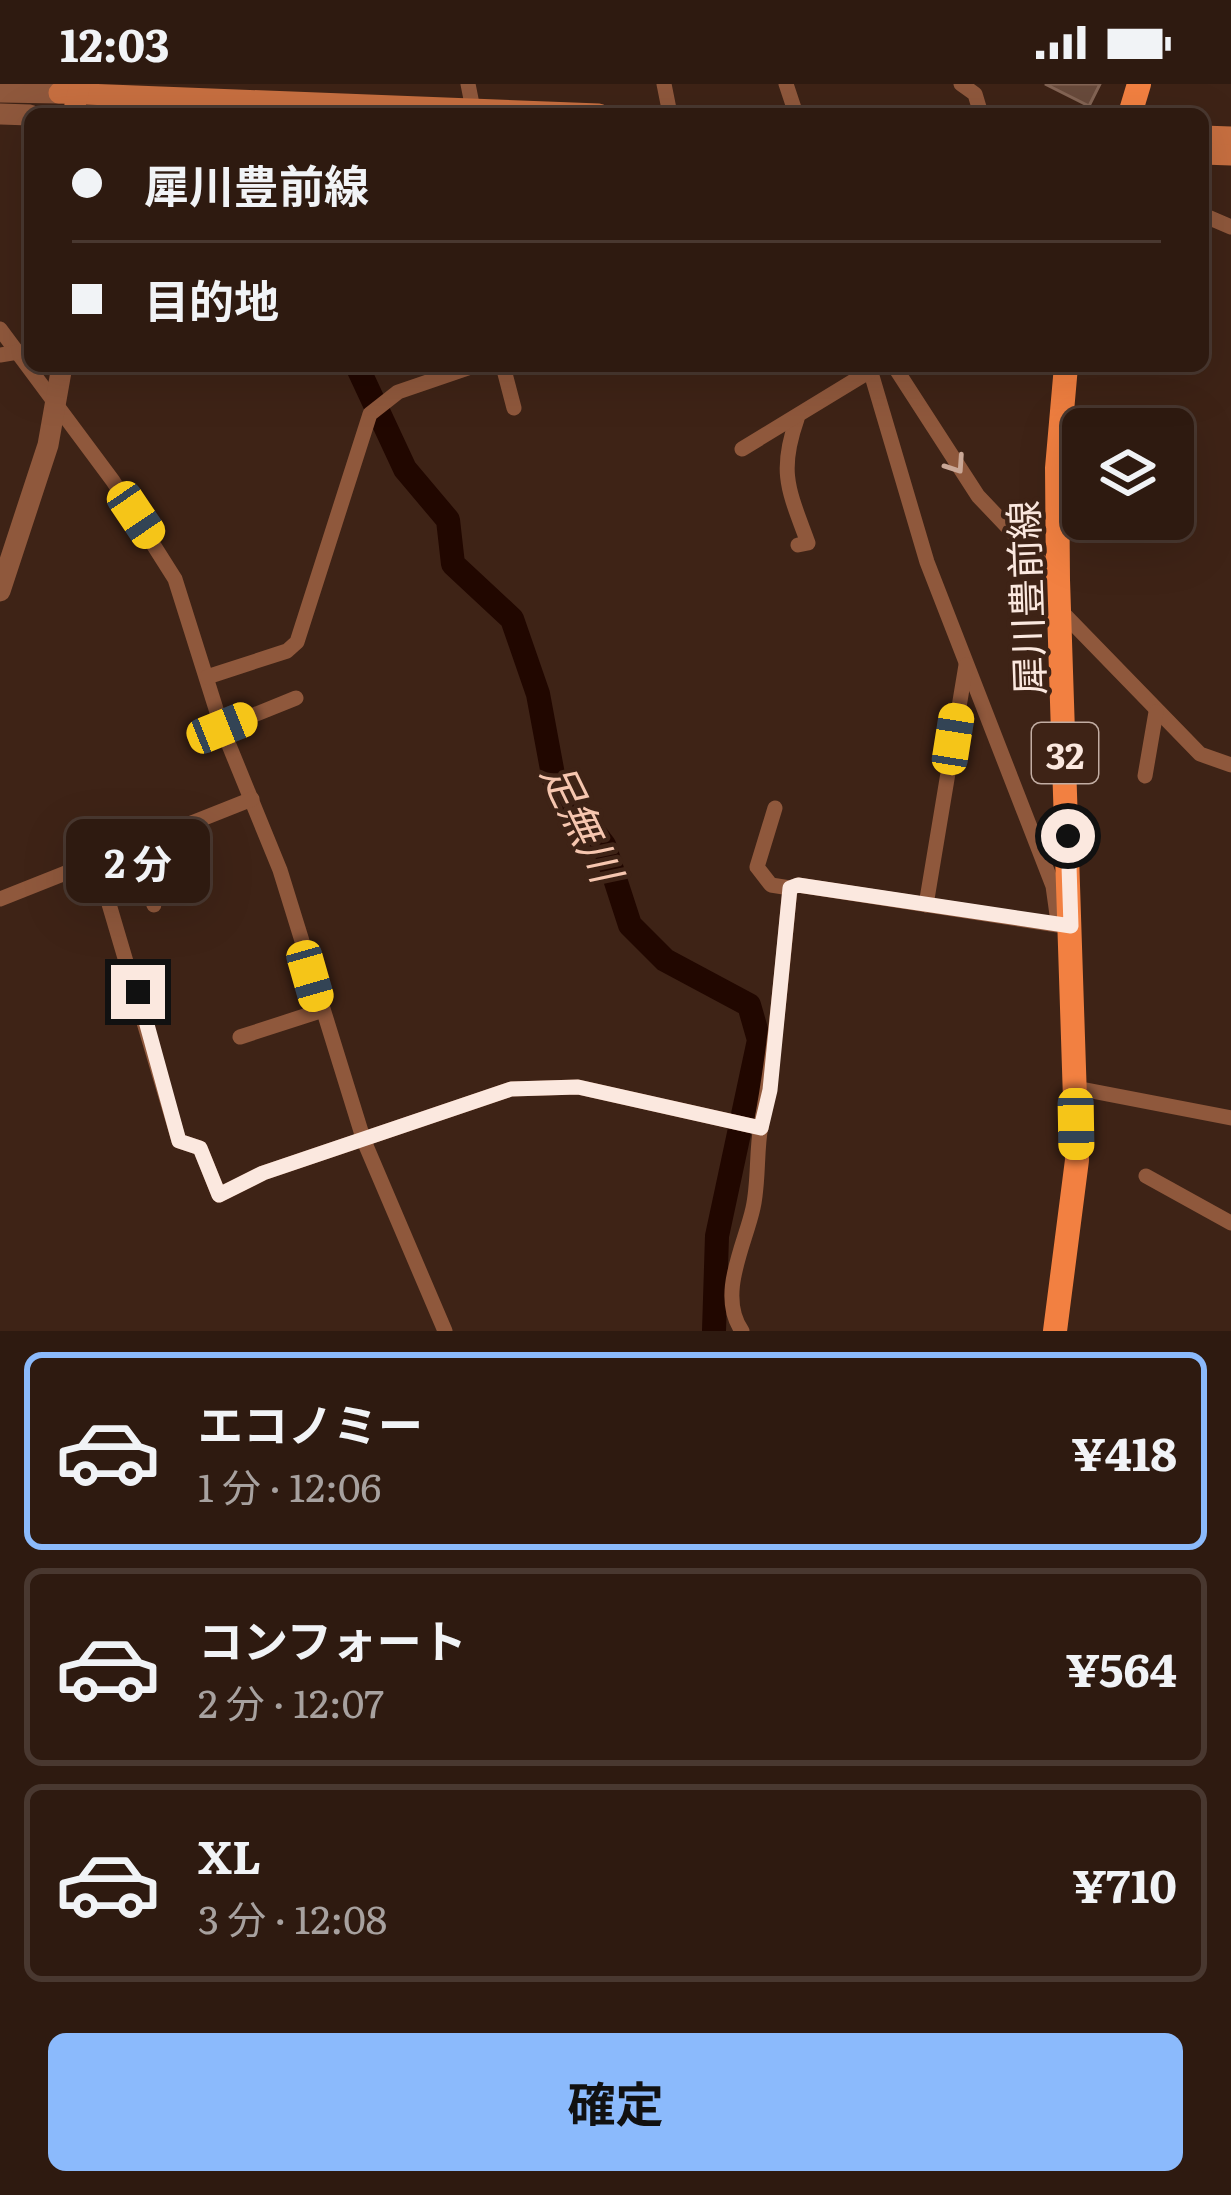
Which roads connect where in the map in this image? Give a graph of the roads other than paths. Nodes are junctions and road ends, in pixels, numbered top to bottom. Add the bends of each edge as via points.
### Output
1 (961, 84) edge
2 (69, 88) edge
3 (0, 92) edge
4 (271, 92) edge
5 (433, 108) edge
6 (979, 108) edge
7 (0, 329) edge
8 (18, 352) junction
9 (0, 355) edge
10 (24, 359) edge
11 (34, 372) edge
12 (61, 372) edge
13 (456, 372) edge
14 (505, 372) edge
15 (863, 372) edge
16 (871, 372) edge
17 (898, 372) edge
18 (1065, 372) edge
19 (55, 398) junction
20 (514, 408) dead end
21 (796, 419) junction
22 (742, 449) dead end
23 (798, 545) dead end
24 (1058, 580) junction
25 (0, 591) edge
26 (1060, 610) junction
27 (966, 664) junction
28 (207, 677) junction
29 (296, 698) dead end
30 (1156, 712) junction
31 (222, 728) junction
32 (1231, 765) edge
33 (1145, 776) dead end
34 (252, 799) junction
35 (775, 808) dead end
36 (134, 846) junction
37 (96, 860) junction
38 (790, 888) junction
39 (0, 899) edge
40 (926, 904) junction
41 (154, 905) dead end
42 (1065, 924) junction
43 (320, 1011) junction
44 (239, 1037) dead end
45 (1076, 1088) junction
46 (1231, 1118) edge
47 (761, 1128) junction
48 (364, 1141) junction
49 (1146, 1176) dead end
50 (1231, 1223) edge
51 (445, 1331) edge
52 (742, 1331) edge
53 (1055, 1331) edge

1 - 6 street
2 - 3 street
2 - 4 main road
4 - 5 main road
7 - 8 street
8 - 9 street
8 - 10 street
11 - 19 street
12 - 19 street
13 - 28 street via 398,392 370,414 297,641
14 - 20 street
15 - 21 street
16 - 27 street
17 -> 24 street via 978,496
18 - 24 main road, 犀川豊前線 / 32
19 - 25 street via 48,446
19 - 28 street via 160,549
21 - 22 street
21 - 23 street via 783,458 808,543
24 - 26 main road, 犀川豊前線 / 32
26 - 30 street
26 - 42 main road, 犀川豊前線 / 32
27 - 40 street
27 - 42 street
28 - 31 street
29 - 31 street
30 - 32 street via 1200,754
30 - 33 street
31 - 34 street
34 - 36 street
34 - 43 street
35 - 38 street via 757,867 771,885
36 - 37 street
36 - 41 street
37 - 39 street
37 - 48 street via 179,1141 200,1148 219,1195
38 - 40 street
38 - 47 street
40 - 42 street
42 - 45 main road, 犀川豊前線 / 32
43 - 44 street
43 - 48 street
45 - 46 street
45 - 53 main road, 犀川豊前線 / 32 via 1076,1181
47 - 48 street via 547,1086 511,1089
47 - 52 street via 734,1289 732,1313
48 - 51 street
49 - 50 street

